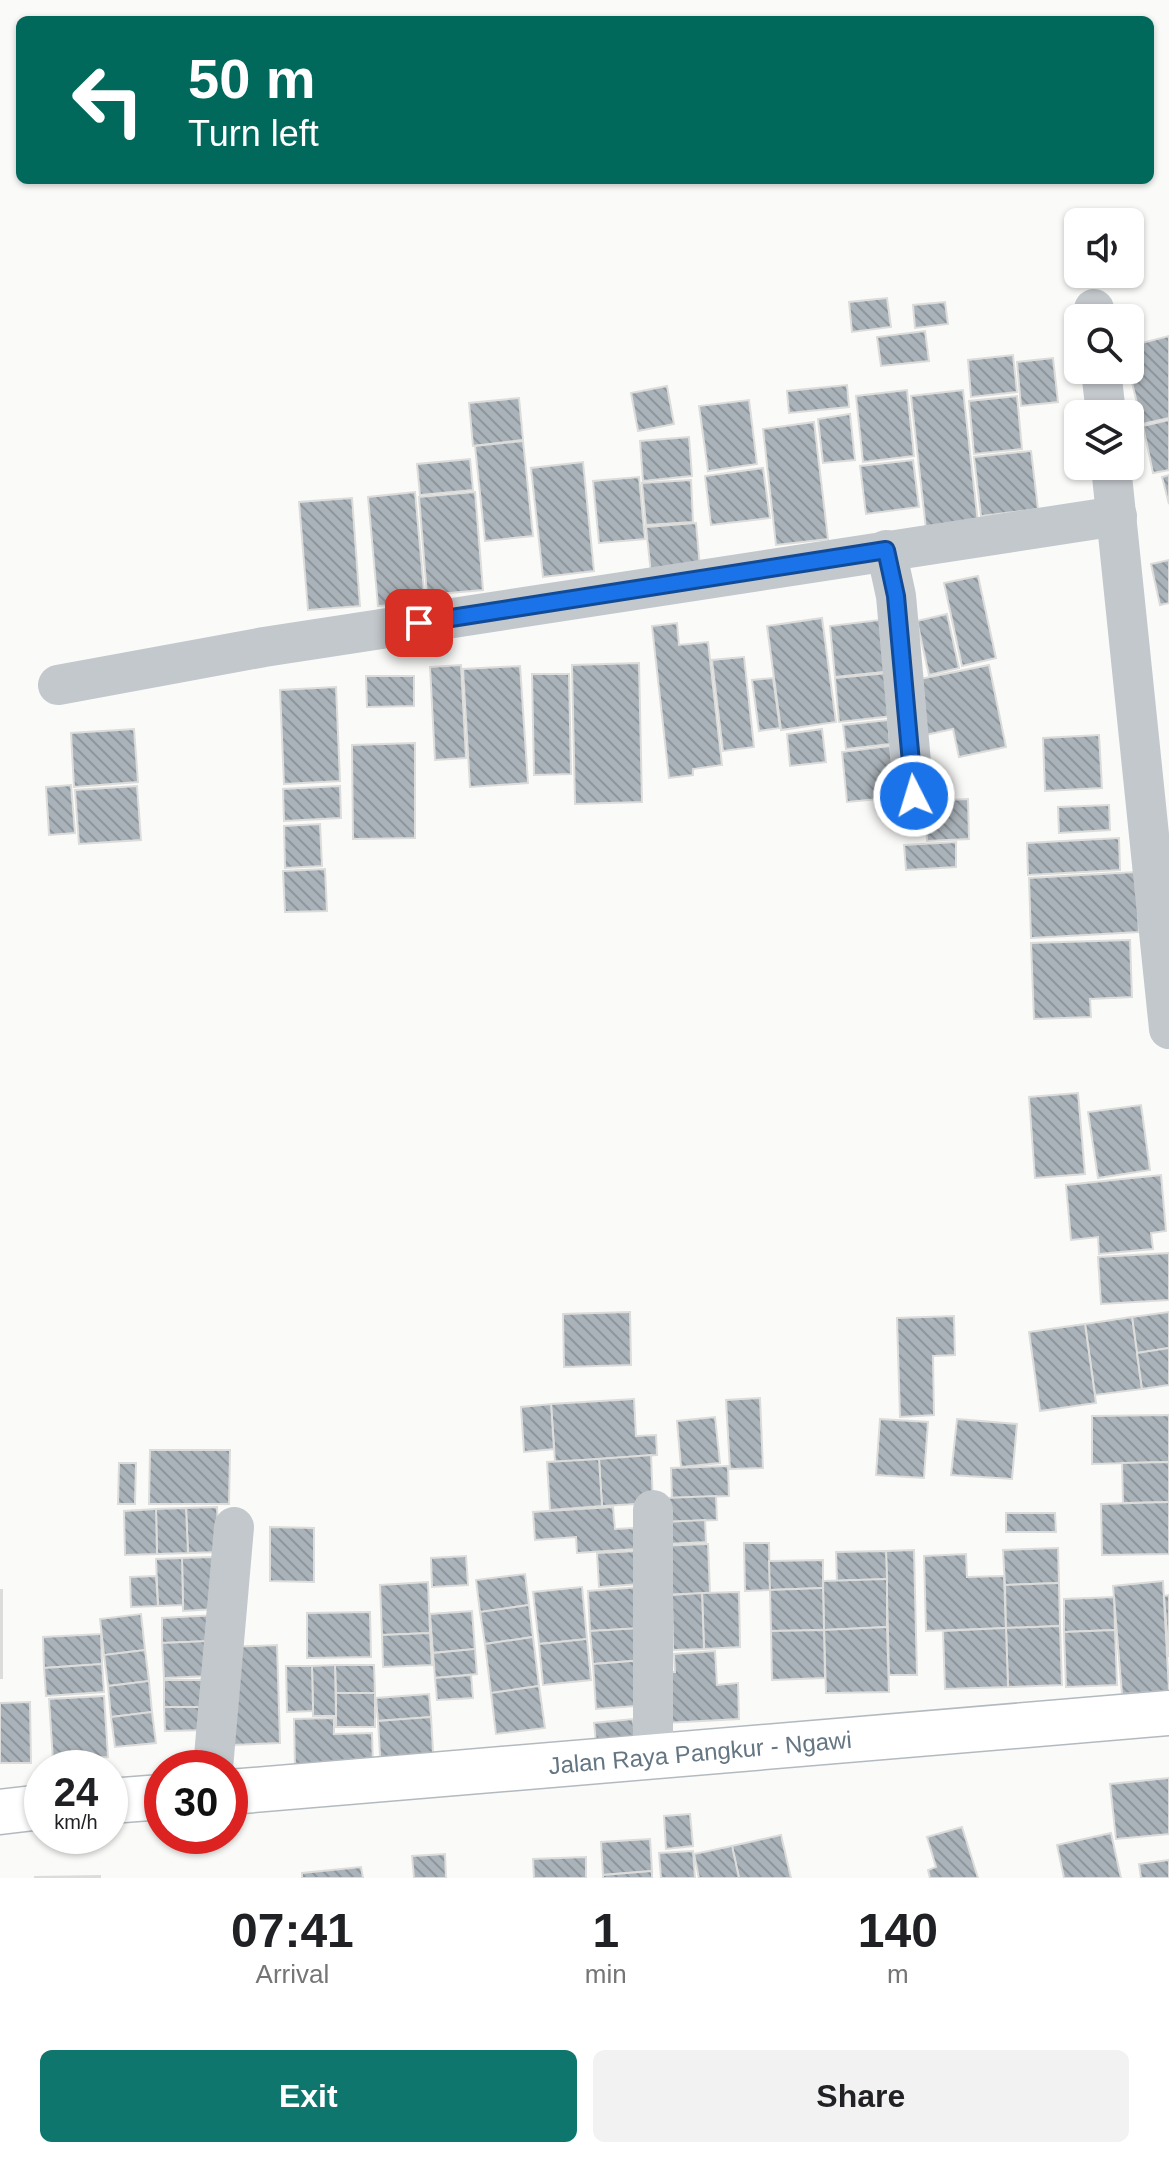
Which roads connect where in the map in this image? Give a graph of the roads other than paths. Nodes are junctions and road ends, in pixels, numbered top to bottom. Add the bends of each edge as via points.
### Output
1 (1113, 480) edge
2 (1117, 516) junction
3 (886, 550) junction
4 (58, 685) dead end
5 (914, 796) dead end
6 (1169, 1029) edge
7 (653, 1510) dead end
8 (234, 1527) dead end
9 (1169, 1713) edge
10 (215, 1750) edge
11 (653, 1758) junction
12 (248, 1791) edge
13 (24, 1809) edge
14 (0, 1812) edge

1 - 2 street
2 - 3 street
2 - 6 street
3 - 4 street via 264,647
3 - 5 street via 896,596
7 - 11 street
8 - 10 street
9 - 11 main road, Jalan Raya Pangkur - Ngawi
11 - 12 main road, Jalan Raya Pangkur - Ngawi
13 - 14 main road

